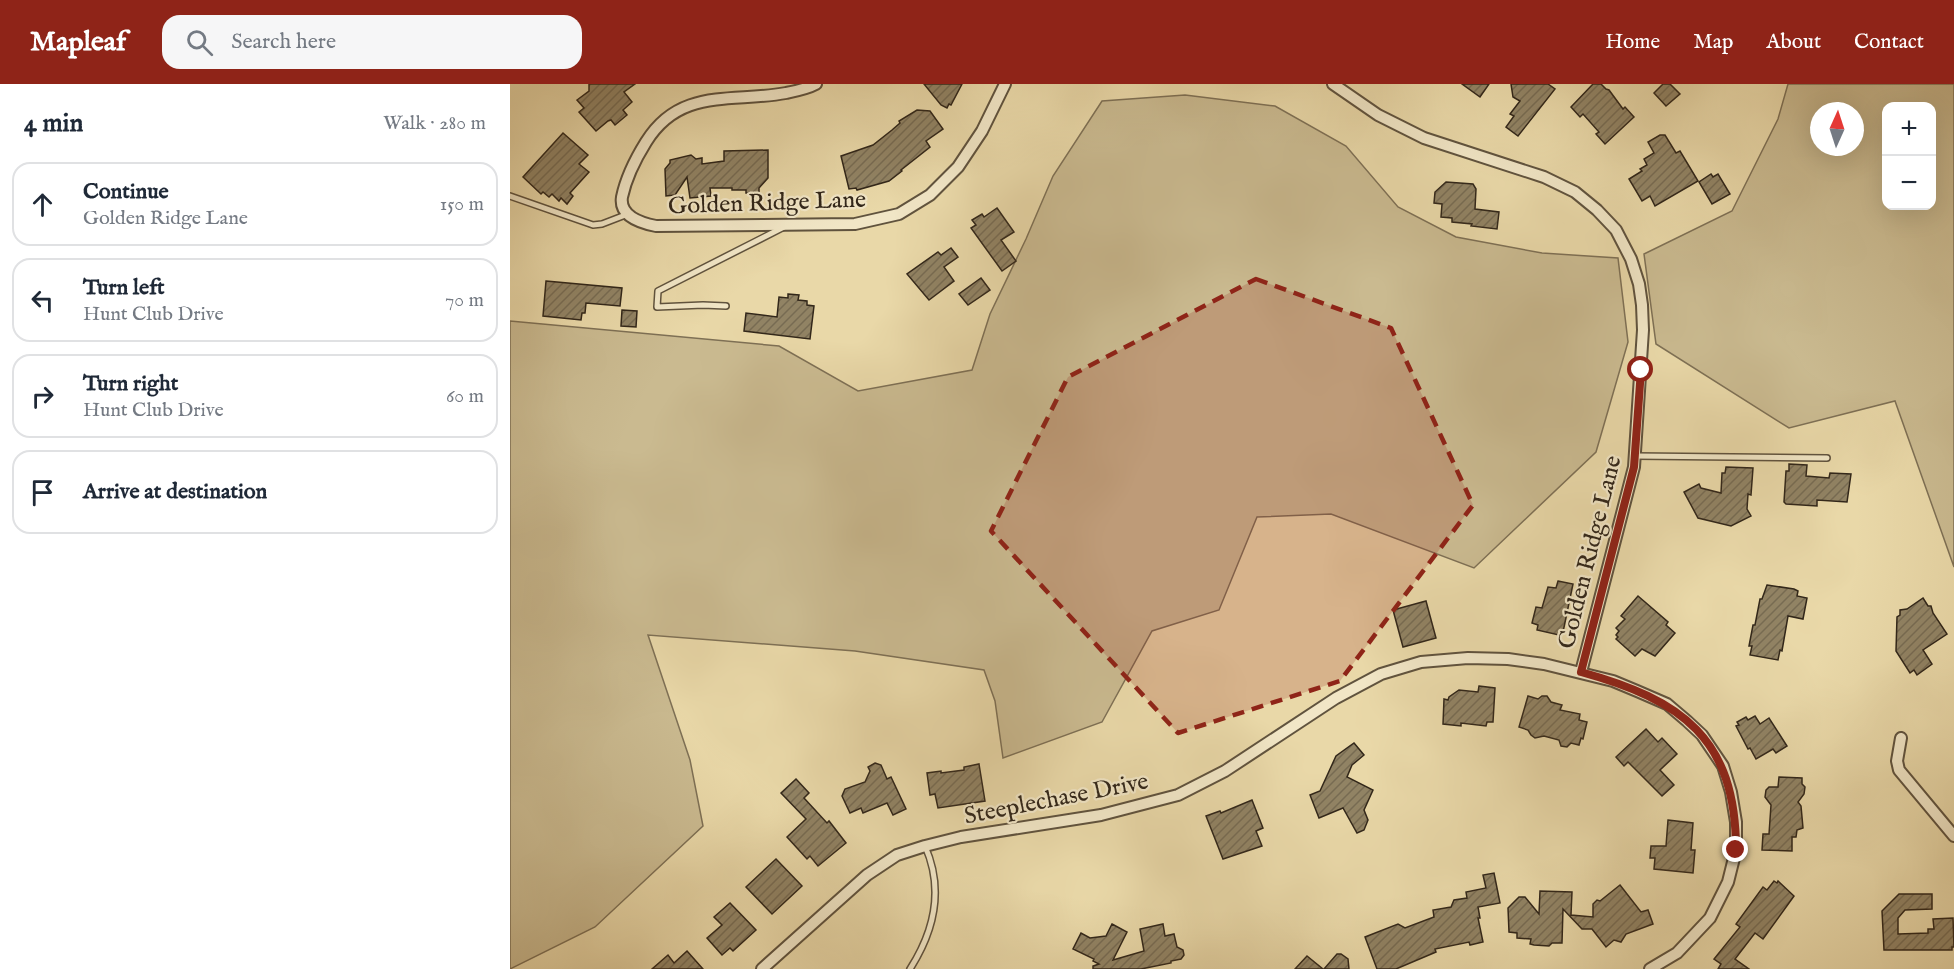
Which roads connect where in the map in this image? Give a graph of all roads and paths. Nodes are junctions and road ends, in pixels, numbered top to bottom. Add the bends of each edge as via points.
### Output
1 (816, 84) edge
2 (1005, 84) edge
3 (1333, 84) edge
4 (510, 196) edge
5 (628, 214) junction
6 (786, 226) junction
7 (726, 306) dead end
8 (1635, 456) junction
9 (1827, 458) dead end
10 (1581, 672) junction
11 (1901, 738) dead end
12 (1954, 836) edge
13 (925, 846) junction
14 (762, 969) edge
15 (910, 969) edge
16 (1650, 969) edge

1 - 5 street via 776,94 704,100 681,109 654,129 639,154 622,199
2 - 6 street, Golden Ridge Lane via 982,131 958,167 930,195 898,214 855,224
3 - 8 street, Golden Ridge Lane via 1378,115 1424,138 1544,177 1575,192 1616,230 1633,265 1642,305
4 - 5 lane via 593,225
5 - 6 street, Golden Ridge Lane via 639,222 656,226
6 - 7 lane via 657,291 657,307
8 - 9 lane
8 - 10 street, Golden Ridge Lane via 1624,513
10 - 13 street, Steeplechase Drive via 1508,659 1421,663 1381,674 1336,698 1225,771 1178,795 1101,815
10 - 16 street, Steeplechase Drive via 1667,704 1702,735 1723,766 1731,792 1736,850 1728,882 1710,918 1677,953
11 - 12 street via 1899,770
13 - 14 street, Steeplechase Drive via 897,855 867,875
13 - 15 lane via 935,877 936,904 932,923

